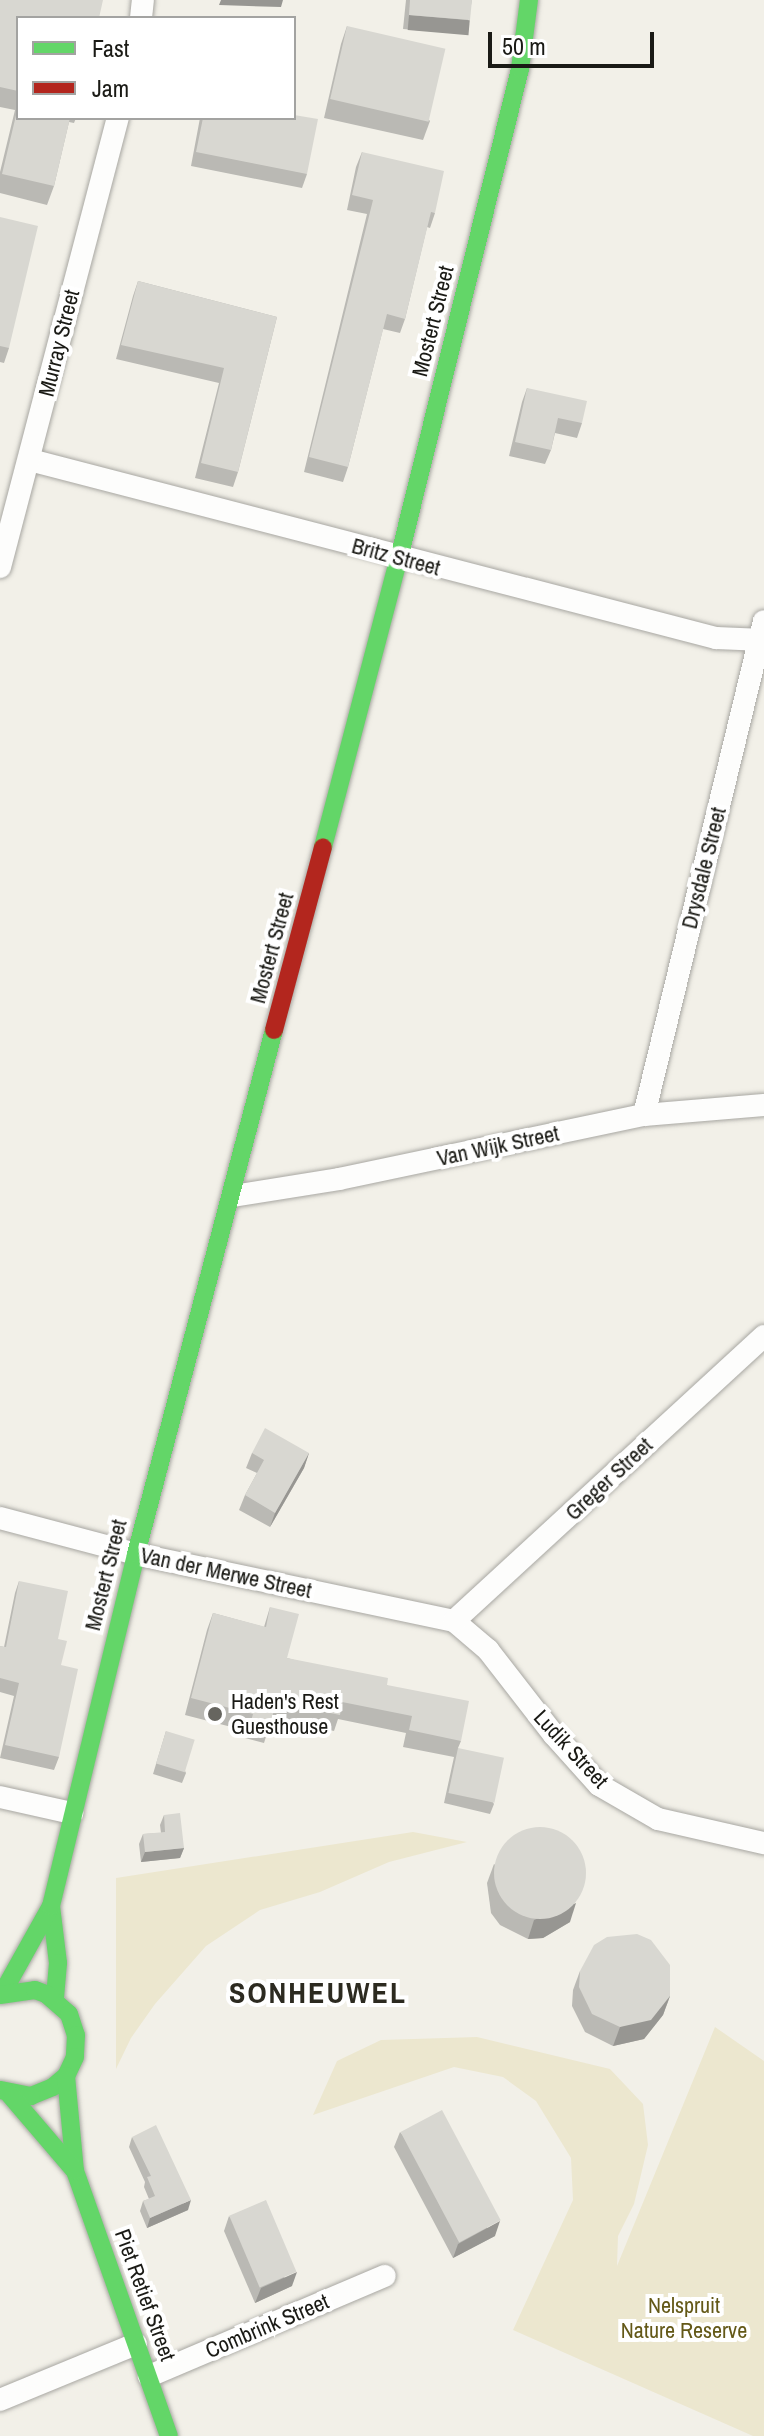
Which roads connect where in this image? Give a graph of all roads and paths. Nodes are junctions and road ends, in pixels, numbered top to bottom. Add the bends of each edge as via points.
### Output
1 (529, 0) edge
2 (117, 120) edge
3 (30, 460) junction
4 (399, 558) junction
5 (0, 567) edge
6 (762, 634) edge
7 (764, 1105) edge
8 (644, 1115) junction
9 (233, 1196) junction
10 (762, 1343) edge
11 (0, 1518) edge
12 (136, 1554) junction
13 (454, 1621) junction
14 (0, 1797) edge
15 (72, 1813) junction
16 (764, 1843) edge
17 (51, 1906) junction
18 (2, 1994) edge
19 (55, 1999) junction
20 (66, 2076) junction
21 (4, 2092) edge
22 (75, 2171) junction
23 (385, 2276) dead end
24 (136, 2344) junction
25 (149, 2376) junction
26 (0, 2400) edge
27 (169, 2436) edge

1 - 4 street, Mostert Street via 520,69
2 - 3 street, Murray Street
3 - 4 street, Britz Street
3 - 5 street, Murray Street
4 - 6 street, Britz Street via 716,638
4 - 9 street, Mostert Street
6 - 8 street, Drysdale Street
7 - 8 street, Van Wijk Street
8 - 9 street, Van Wijk Street
9 - 12 street, Mostert Street
10 - 13 street, Greger Street
11 - 12 street, Van der Merwe Street
12 - 13 street, Van der Merwe Street
12 - 15 street, Mostert Street
13 - 16 street, Ludik Street via 488,1650 599,1785 658,1819
14 - 15 street
15 - 17 street, Mostert Street
17 - 18 street, Mostert Street
17 - 19 street, Mostert Street via 58,1963
18 - 19 street via 35,1990
19 - 20 street, Piet Retief Street via 69,2014 76,2035 75,2057
20 - 21 street via 31,2096
20 - 22 street, Piet Retief Street
21 - 22 street, Piet Retief Street
22 - 24 street, Piet Retief Street
23 - 25 street, Combrink Street
24 - 25 street, Piet Retief Street
24 - 26 street
25 - 27 street, Piet Retief Street

